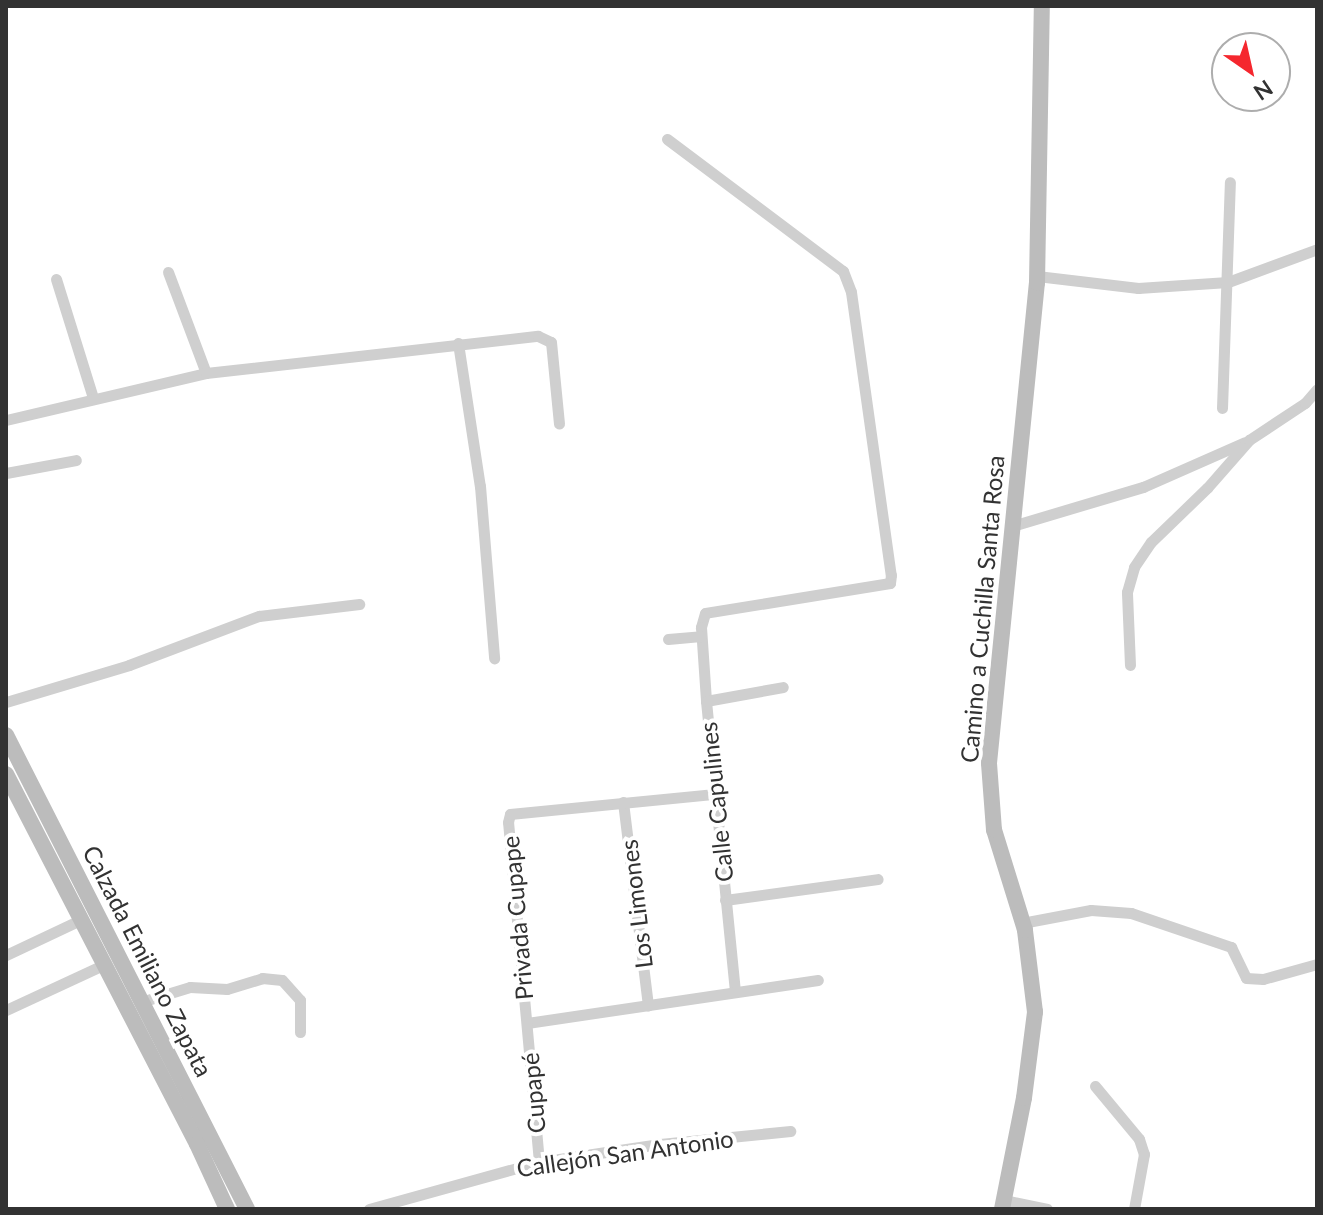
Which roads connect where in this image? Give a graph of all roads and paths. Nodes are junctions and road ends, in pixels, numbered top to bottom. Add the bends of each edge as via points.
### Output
1 (1042, 6) edge
2 (667, 139) dead end
3 (1230, 182) dead end
4 (1317, 249) edge
5 (168, 272) dead end
6 (1037, 276) junction
7 (56, 279) dead end
8 (1228, 282) junction
9 (458, 343) junction
10 (206, 373) junction
11 (1317, 389) edge
12 (93, 398) junction
13 (1222, 408) dead end
14 (6, 420) edge
15 (559, 424) dead end
16 (1249, 440) junction
17 (76, 460) dead end
18 (6, 473) edge
19 (1012, 526) junction
20 (359, 604) dead end
21 (701, 636) junction
22 (668, 639) dead end
23 (494, 658) dead end
24 (1130, 665) dead end
25 (783, 687) dead end
26 (706, 701) junction
27 (6, 702) edge
28 (6, 735) edge
29 (6, 774) edge
30 (715, 794) junction
31 (623, 802) junction
32 (878, 879) dead end
33 (725, 900) junction
34 (80, 920) junction
35 (1022, 923) junction
36 (6, 955) edge
37 (1317, 964) edge
38 (103, 965) junction
39 (818, 980) dead end
40 (735, 991) junction
41 (144, 1001) junction
42 (648, 1005) junction
43 (6, 1010) edge
44 (527, 1023) junction
45 (300, 1032) dead end
46 (1095, 1086) dead end
47 (790, 1131) dead end
48 (539, 1162) junction
49 (1003, 1204) edge
50 (227, 1209) edge
51 (247, 1209) edge
52 (369, 1209) edge
53 (1047, 1209) edge
54 (1134, 1209) edge

1 - 6 street, Camino a Cuchilla Santa Rosa
2 - 21 street, Calle Capulines via 843,271 851,292 890,583 705,613
3 - 8 street
4 - 8 street
5 - 10 street
6 - 8 street via 1138,288
6 - 19 street, Camino a Cuchilla Santa Rosa
7 - 12 street
8 - 13 street
9 - 10 street
9 - 15 street via 547,337
9 - 23 street via 480,486
10 - 12 street
11 - 16 street
12 - 14 street
16 - 19 street via 1143,487
16 - 24 street via 1151,542 1134,567 1127,592
17 - 18 street
19 - 35 street, Camino a Cuchilla Santa Rosa via 989,763 994,830
20 - 27 street via 259,616 129,665
21 - 22 street
21 - 26 street, Calle Capulines
25 - 26 street
26 - 30 street, Calle Capulines
28 - 41 street, Calzada Emiliano Zapata
29 - 34 street, Calzada Emiliano Zapata
30 - 31 street
30 - 33 street, Calle Capulines
31 - 42 street, Los Limones
31 - 44 street, Privada Cupape via 510,814
32 - 33 street
33 - 40 street, Calle Capulines
34 - 36 street
34 - 38 street, Calzada Emiliano Zapata
35 - 37 street via 1091,910 1131,913 1231,947 1246,978 1263,979
35 - 49 street, Camino a Cuchilla Santa Rosa via 1035,1012
38 - 43 street
38 - 50 street, Calzada Emiliano Zapata
39 - 40 street
40 - 42 street
41 - 45 street via 190,987 227,989 262,978 282,980 300,1000
41 - 51 street, Calzada Emiliano Zapata
42 - 44 street
44 - 48 street, Cupapé
46 - 54 street via 1139,1139 1144,1154
47 - 48 street, Callejón San Antonio
48 - 52 street, Callejón San Antonio
49 - 53 street

